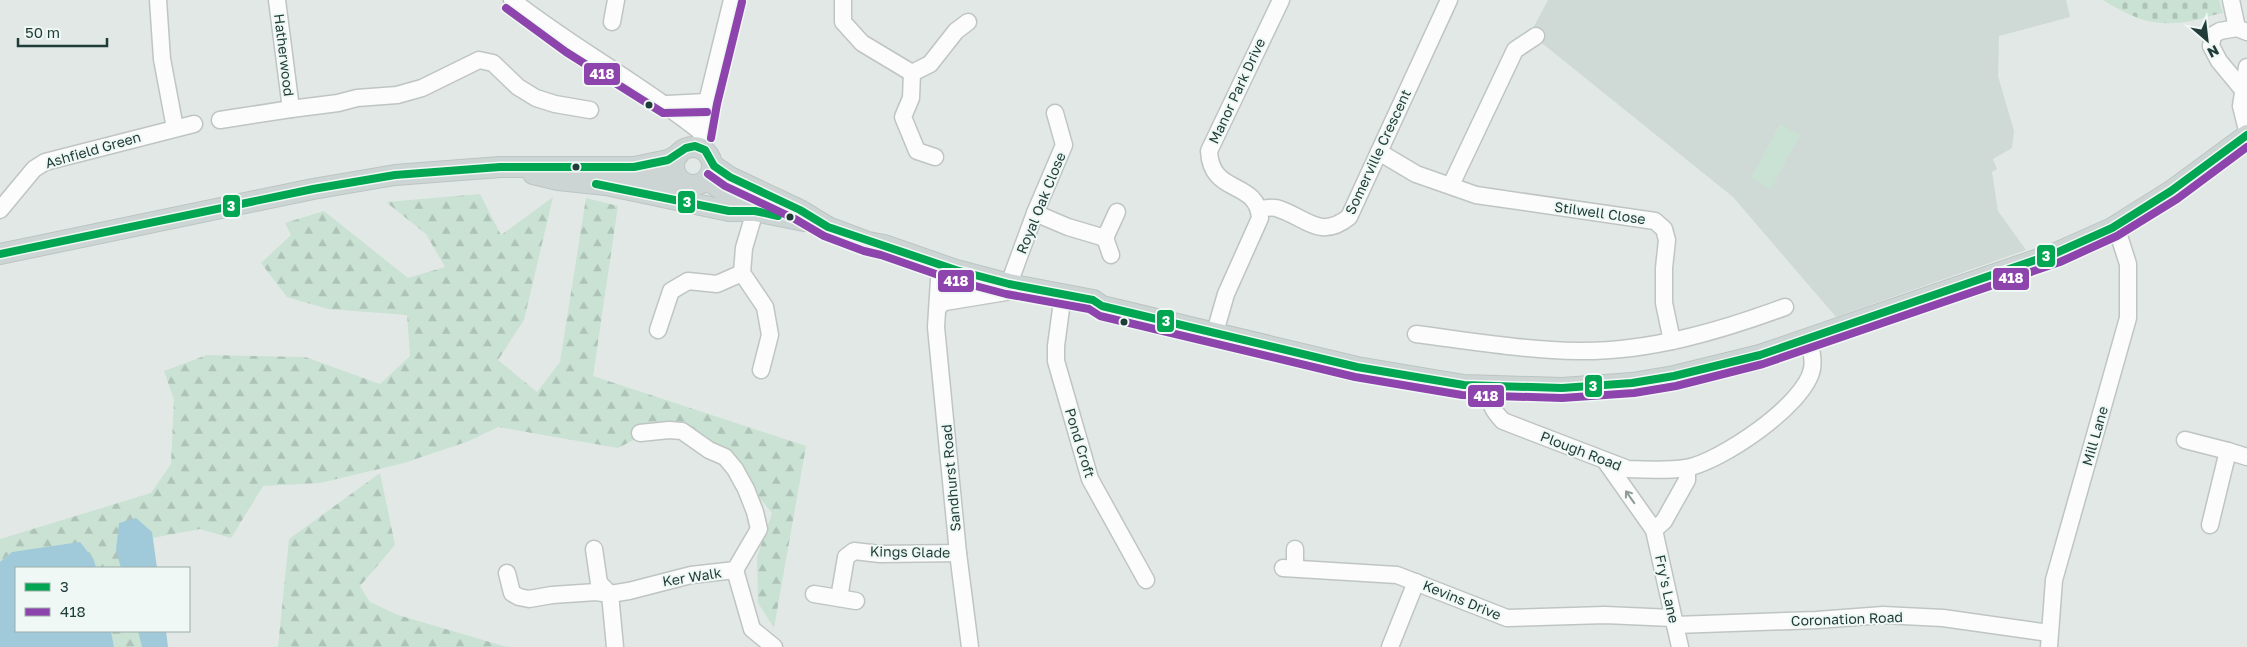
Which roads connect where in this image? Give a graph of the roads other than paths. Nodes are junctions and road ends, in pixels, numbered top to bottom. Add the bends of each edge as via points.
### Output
1 (158, 0) edge
2 (277, 0) edge
3 (512, 0) edge
4 (616, 0) edge
5 (732, 0) edge
6 (843, 0) edge
7 (1280, 0) edge
8 (1449, 0) edge
9 (2231, 0) edge
10 (612, 22) dead end
11 (968, 22) dead end
12 (2242, 30) edge
13 (1536, 36) dead end
14 (2247, 67) edge
15 (912, 73) junction
16 (2243, 90) junction
17 (706, 102) junction
18 (667, 104) junction
19 (291, 109) junction
20 (590, 110) dead end
21 (1055, 113) dead end
22 (220, 120) dead end
23 (194, 124) dead end
24 (176, 128) junction
25 (2247, 130) edge
26 (2247, 135) edge
27 (701, 140) junction
28 (1379, 152) junction
29 (678, 155) junction
30 (935, 157) dead end
31 (500, 166) junction
32 (710, 173) junction
33 (558, 180) junction
34 (680, 180) junction
35 (1451, 185) junction
36 (1260, 209) junction
37 (0, 210) edge
38 (755, 211) junction
39 (1117, 212) dead end
40 (1035, 213) junction
41 (828, 226) junction
42 (2112, 228) junction
43 (1105, 238) junction
44 (0, 254) edge
45 (1111, 255) dead end
46 (742, 273) junction
47 (947, 273) junction
48 (1007, 288) junction
49 (1062, 299) junction
50 (941, 305) junction
51 (1785, 307) dead end
52 (658, 330) dead end
53 (1215, 332) junction
54 (1416, 334) dead end
55 (1809, 338) junction
56 (1672, 341) junction
57 (761, 370) dead end
58 (1489, 386) junction
59 (640, 433) dead end
60 (2185, 440) dead end
61 (2228, 451) junction
62 (2247, 457) edge
63 (1606, 462) junction
64 (1687, 468) junction
65 (2210, 525) dead end
66 (1654, 530) junction
67 (594, 549) dead end
68 (1296, 549) dead end
69 (958, 553) junction
70 (734, 570) junction
71 (508, 573) dead end
72 (1146, 580) dead end
73 (1416, 582) junction
74 (610, 594) junction
75 (814, 594) dead end
76 (838, 598) junction
77 (856, 601) dead end
78 (1674, 622) junction
79 (2049, 640) edge
80 (615, 647) edge
81 (774, 647) edge
82 (970, 647) edge
83 (1390, 647) edge
84 (1680, 647) edge

1 - 24 street via 162,59
2 - 19 street, Hatherwood
3 - 18 street via 571,44
4 - 10 street
5 - 17 street
6 - 15 street via 843,22 862,43
7 - 36 street, Manor Park Drive via 1209,152 1216,176 1249,195
8 - 28 street, Somerville Crescent
9 - 12 street
11 - 15 street via 956,31 930,64
12 - 16 street via 2220,31 2214,35 2211,46
13 - 35 street via 1515,50
14 - 16 street
15 - 30 street via 912,98 904,117 917,151
16 - 25 street via 2241,106
17 - 18 street
17 - 27 street
18 - 27 street
19 - 20 street, Hatherwood via 397,95 422,88 479,60 493,63 518,87 536,98
19 - 22 street, Hatherwood
21 - 40 street, Royal Oak Close via 1064,145
23 - 24 street, Ashfield Green
24 - 37 street, Ashfield Green via 45,162 34,169
26 - 42 main road via 2171,191
27 - 29 main road
27 - 32 main road via 709,154
28 - 35 street, Stilwell Close via 1416,174
28 - 36 street, Somerville Crescent via 1349,217 1338,226 1322,229 1274,208
29 - 31 main road via 634,166
29 - 34 main road via 674,165
31 - 33 main road
31 - 44 main road via 395,175 313,188
32 - 34 main road via 695,186
32 - 38 main road
32 - 41 main road via 730,177
33 - 34 main road via 586,176
33 - 38 main road via 606,185 729,211
35 - 56 street, Stilwell Close via 1476,195 1655,221 1664,229 1667,240 1664,303
36 - 53 street via 1260,218 1226,294
38 - 41 main road
38 - 46 street via 744,248
39 - 43 street
40 - 43 street
40 - 48 street, Royal Oak Close
41 - 47 main road via 868,242 884,244
42 - 55 main road via 2056,253
42 - 79 street, Mill Lane via 2120,239 2128,264 2128,318 2054,580
43 - 45 street
46 - 52 street via 717,284 688,281 671,291
46 - 57 street via 765,307 770,335
47 - 48 main road
47 - 50 street, Sandhurst Road
48 - 49 main road
48 - 50 street
49 - 53 main road
49 - 72 street, Pond Croft via 1056,361 1090,479
50 - 69 street, Sandhurst Road via 936,327
51 - 56 street
53 - 58 main road via 1396,374
54 - 56 street via 1545,350 1579,351
55 - 58 main road via 1731,364 1632,383 1562,388
55 - 64 street, Plough Road via 1812,370 1791,401 1760,431
58 - 63 street, Plough Road via 1491,407 1503,421
59 - 70 street, Ker Walk via 682,432 725,457 735,469 755,512 759,529
60 - 61 street
61 - 62 street
61 - 65 street
63 - 64 street, Plough Road via 1628,469
66 -> 63 street, Fry's Lane
64 - 66 street via 1687,480 1664,521
66 - 78 street, Fry's Lane
67 - 74 street via 599,583
68 - 73 street, Kevins Drive via 1289,568 1397,575
69 - 76 street, Kings Glade via 854,551 846,557
69 - 82 street, Sandhurst Road
70 - 74 street, Ker Walk via 690,575
70 - 81 street via 752,629
71 - 74 street, Ker Walk via 512,593 519,597
73 - 78 street, Kevins Drive via 1508,618 1605,615
73 - 83 street
74 - 80 street
75 - 76 street
76 - 77 street
78 - 79 street, Coronation Road via 1817,620 1883,615 1943,618
78 - 84 street, Fry's Lane

